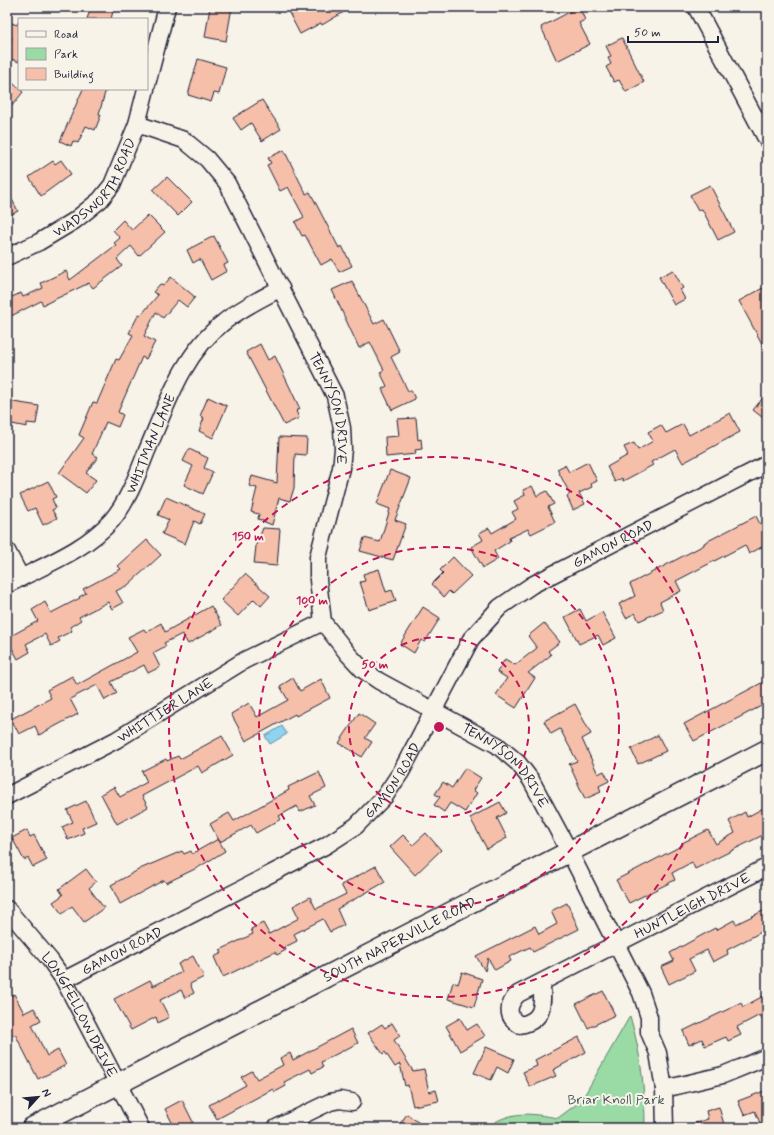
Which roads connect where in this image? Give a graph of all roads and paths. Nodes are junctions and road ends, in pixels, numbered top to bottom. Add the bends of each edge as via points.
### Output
1 (167, 7) edge
2 (696, 7) edge
3 (148, 80) edge
4 (146, 90) edge
5 (137, 124) junction
6 (767, 140) edge
7 (7, 257) edge
8 (281, 288) junction
9 (767, 464) edge
10 (7, 551) edge
11 (14, 582) edge
12 (323, 622) junction
13 (433, 710) junction
14 (767, 750) edge
15 (7, 796) edge
16 (569, 851) junction
17 (767, 867) edge
18 (7, 909) edge
19 (616, 944) junction
20 (64, 980) junction
21 (542, 982) dead end
22 (767, 1057) edge
23 (119, 1084) junction
24 (664, 1089) junction
25 (352, 1102) dead end
26 (32, 1128) edge
27 (141, 1128) edge
28 (276, 1128) edge
29 (665, 1128) edge

1 - 3 street
2 - 6 street
4 - 5 street, WADSWORTH ROAD
5 - 7 street, WADSWORTH ROAD via 112,185 100,200 55,233
5 - 8 street, TENNYSON DRIVE via 184,140 214,166 227,183
8 - 11 street, WHITMAN LANE via 223,322 191,357 175,387 133,486 112,519 88,542
8 - 12 street, TENNYSON DRIVE via 331,387 342,428 341,468 318,557
9 - 13 street, GAMON ROAD via 509,599 491,615 472,639
10 - 11 street
12 - 13 street, TENNYSON DRIVE via 363,670 378,681
12 - 15 street, WHITTIER LANE via 245,660 116,740
13 - 16 street, TENNYSON DRIVE via 497,744 518,763 531,780
13 - 20 street, GAMON ROAD via 393,785 376,807 356,826 325,846
14 - 16 main road, SOUTH NAPERVILLE ROAD
16 - 19 street, TENNYSON DRIVE
16 - 23 main road, SOUTH NAPERVILLE ROAD
17 - 19 street, HUNTLEIGH DRIVE
18 - 20 street, LONGFELLOW DRIVE
19 - 21 street, HUNTLEIGH DRIVE
19 - 24 street, TENNYSON DRIVE via 635,978 649,1017 649,1032 658,1053
20 - 23 street, LONGFELLOW DRIVE
22 - 24 street via 723,1075
23 - 26 main road, SOUTH NAPERVILLE ROAD
23 - 27 street, LONGFELLOW DRIVE
24 - 29 street, TENNYSON DRIVE
25 - 28 street via 330,1102

